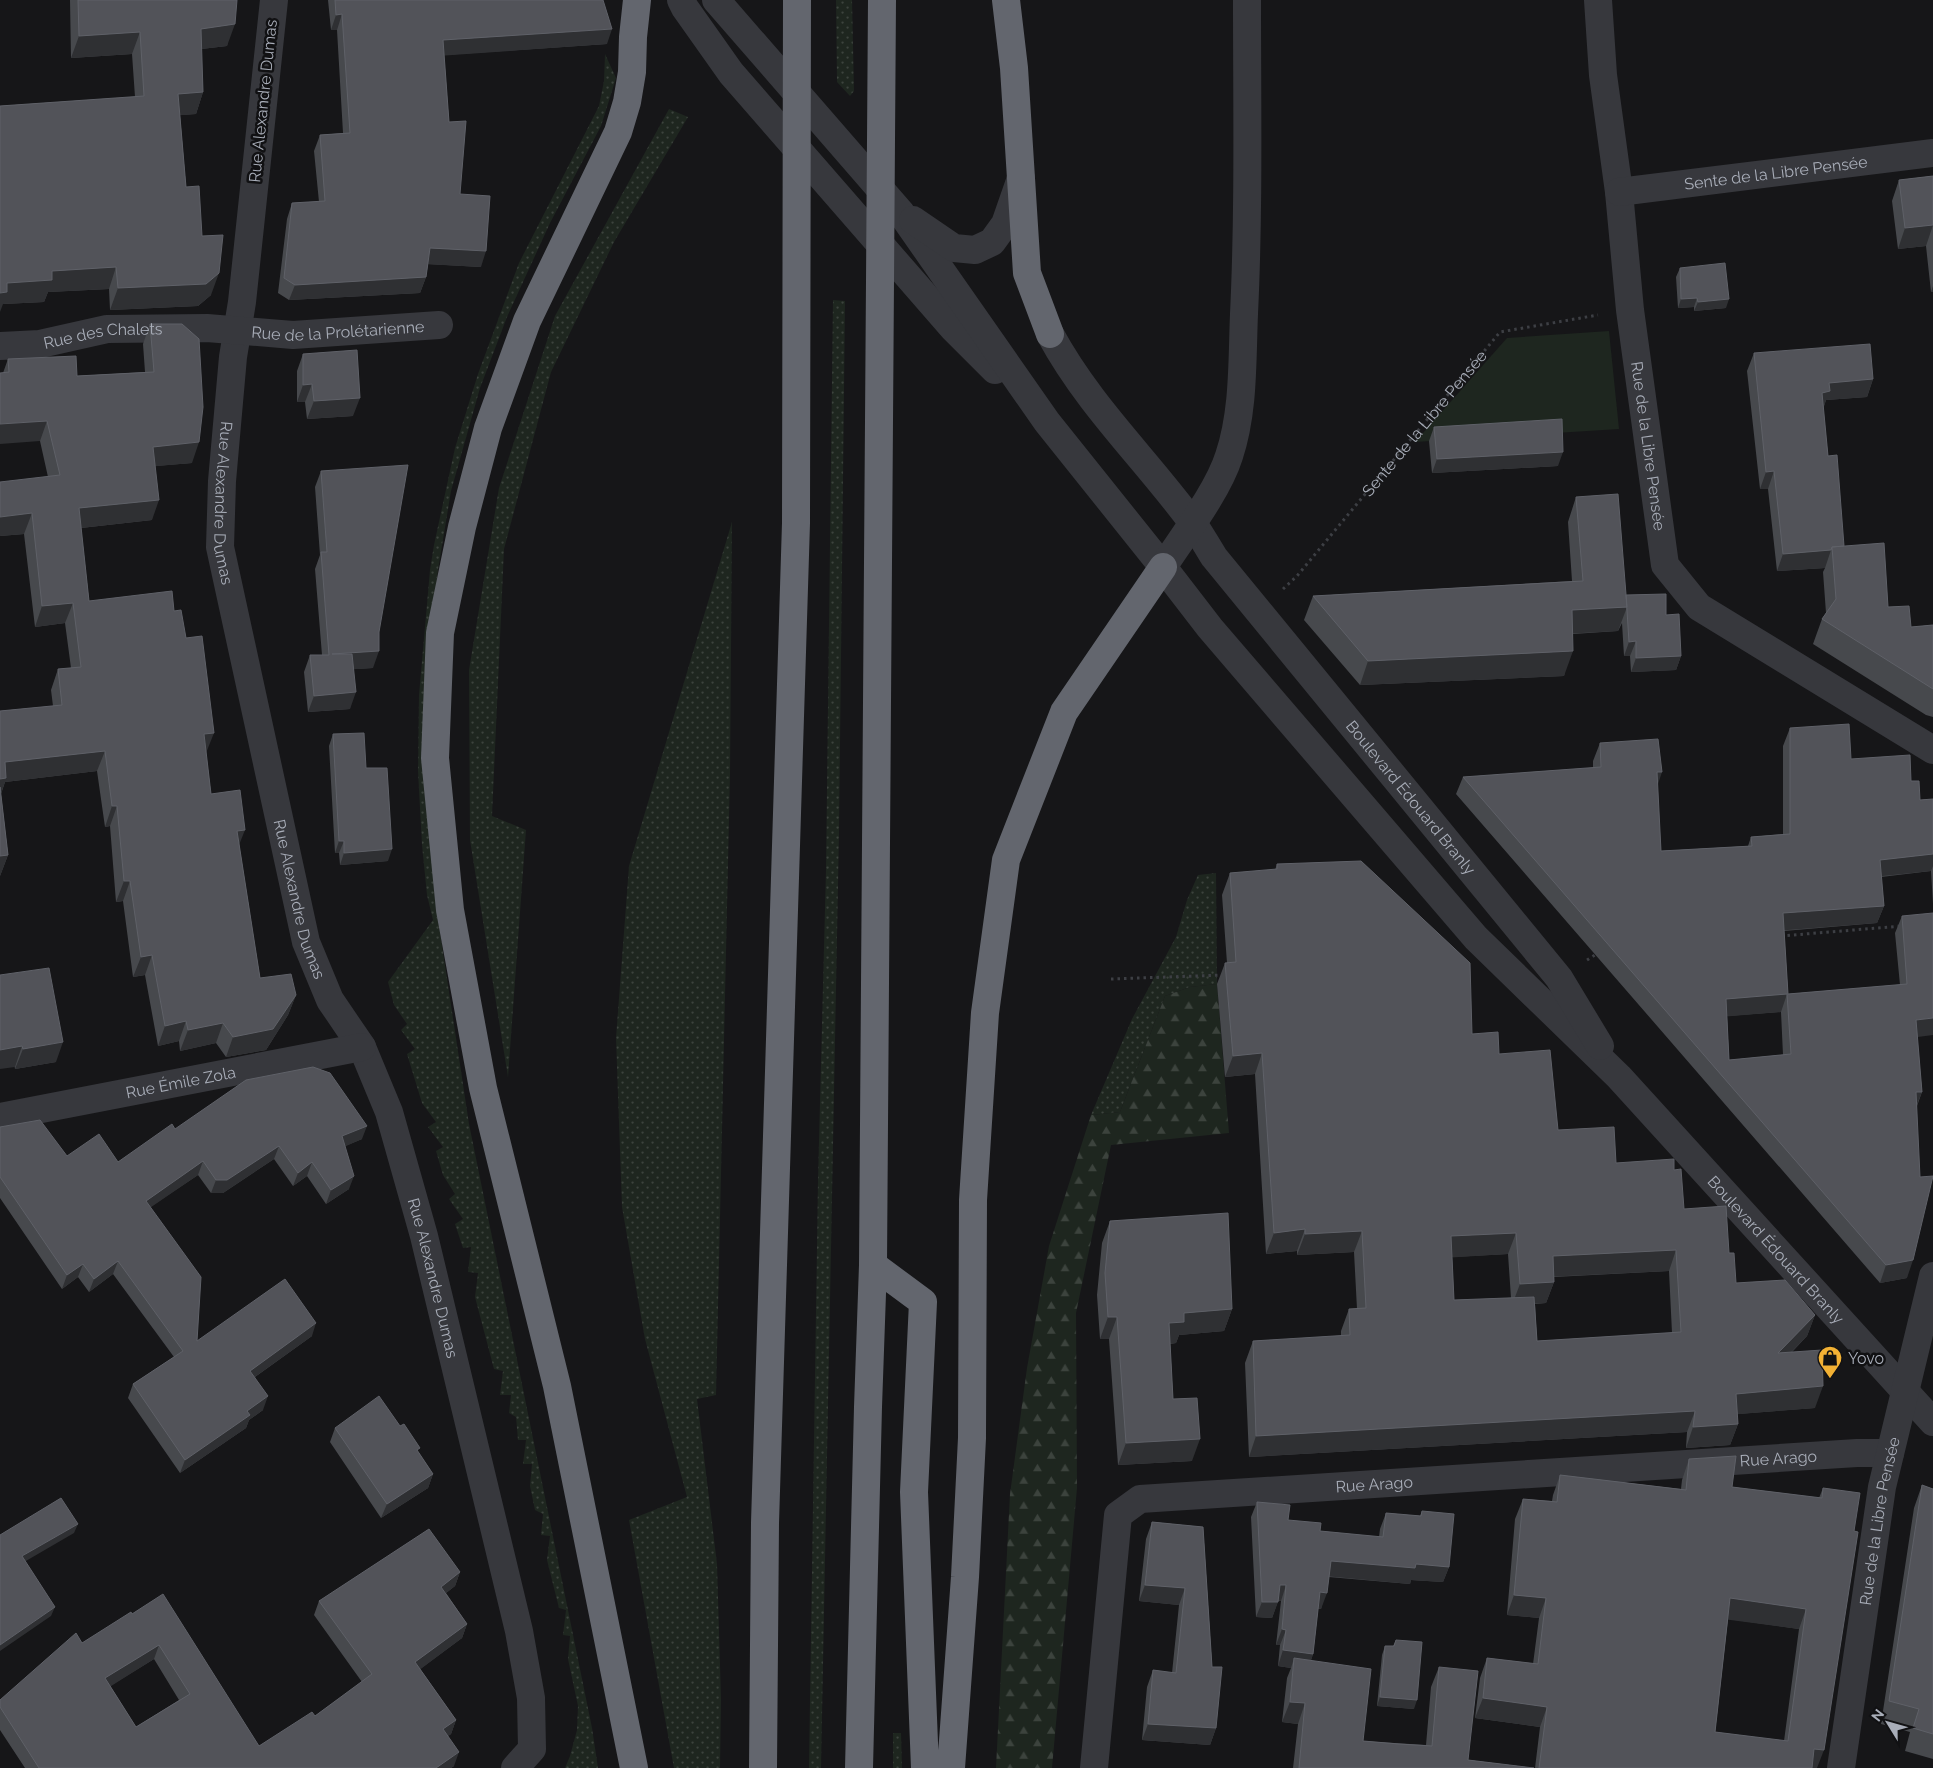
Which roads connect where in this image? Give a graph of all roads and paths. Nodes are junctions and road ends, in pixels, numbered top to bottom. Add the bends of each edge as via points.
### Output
1 (274, 0) edge
2 (637, 0) edge
3 (681, 0) edge
4 (797, 0) edge
5 (882, 0) edge
6 (1006, 0) edge
7 (1247, 0) edge
8 (1598, 0) edge
9 (723, 8) edge
10 (1933, 153) edge
11 (1021, 178) junction
12 (1618, 192) junction
13 (901, 213) junction
14 (1630, 310) junction
15 (439, 325) dead end
16 (237, 330) junction
17 (1050, 334) joint
18 (0, 346) edge
19 (1047, 422) junction
20 (1192, 522) junction
21 (1164, 566) junction
22 (1260, 613) junction
23 (1933, 750) edge
24 (1904, 926) edge
25 (1777, 936) edge
26 (1602, 951) edge
27 (1229, 974) edge
28 (1559, 978) junction
29 (1111, 979) dead end
30 (362, 1048) junction
31 (1619, 1077) junction
32 (0, 1117) edge
33 (873, 1265) junction
34 (1933, 1276) edge
35 (1906, 1392) junction
36 (1933, 1422) edge
37 (1890, 1453) junction
38 (515, 1768) edge
39 (634, 1768) edge
40 (763, 1768) edge
41 (859, 1768) edge
42 (925, 1768) edge
43 (951, 1768) edge
44 (1094, 1768) edge
45 (1841, 1768) edge

1 - 16 street, Rue Alexandre Dumas
2 - 39 highway via 632,72 618,132 527,321 488,428 462,527 440,633 435,758 450,910 483,1088 557,1386
3 - 19 street via 731,73 952,328
4 - 40 highway via 796,524 765,1523
5 - 33 highway
6 - 11 highway
7 - 20 street via 1248,224 1241,393 1229,458
8 - 12 street, Rue de la Libre Pensée via 1603,75
9 - 13 street
10 - 12 street, Sente de la Libre Pensée
11 - 13 street via 1005,224 992,242 975,250 954,248
11 - 17 highway via 1027,273
12 - 14 street, Rue de la Libre Pensée
13 - 19 street
14 - 22 path, Sente de la Libre Pensée via 1500,332 1296,576
14 - 23 street, Rue de la Libre Pensée via 1665,565 1700,607
15 - 16 street, Rue de la Prolétarienne via 293,335
16 - 18 street, Rue des Chalets via 107,329 40,344
16 - 30 street, Rue Alexandre Dumas via 222,481 220,547 306,942 330,1000
17 - 20 street, Boulevard Édouard Branly via 1066,365 1091,400
19 - 21 street, Boulevard Édouard Branly
20 - 21 street
20 - 22 street, Boulevard Édouard Branly via 1214,557
21 - 31 street, Boulevard Édouard Branly via 1210,628 1476,938
21 - 43 highway via 1064,712 1006,860 985,1014 973,1200 972,1438
22 - 28 street, Boulevard Édouard Branly
24 - 25 path
26 - 28 path
27 - 29 path
28 - 31 street, Boulevard Édouard Branly
30 - 32 street, Rue Émile Zola
30 - 38 street, Rue Alexandre Dumas via 390,1112 416,1207 520,1631 531,1698 532,1749
31 - 35 street, Boulevard Édouard Branly
33 - 41 highway
33 - 42 highway via 923,1302 914,1492
34 - 35 street, Rue de la Libre Pensée
35 - 36 street, Boulevard Édouard Branly
35 - 37 street, Rue de la Libre Pensée
37 - 44 street, Rue Arago via 1140,1499 1118,1515
37 - 45 street, Rue de la Libre Pensée via 1882,1487

